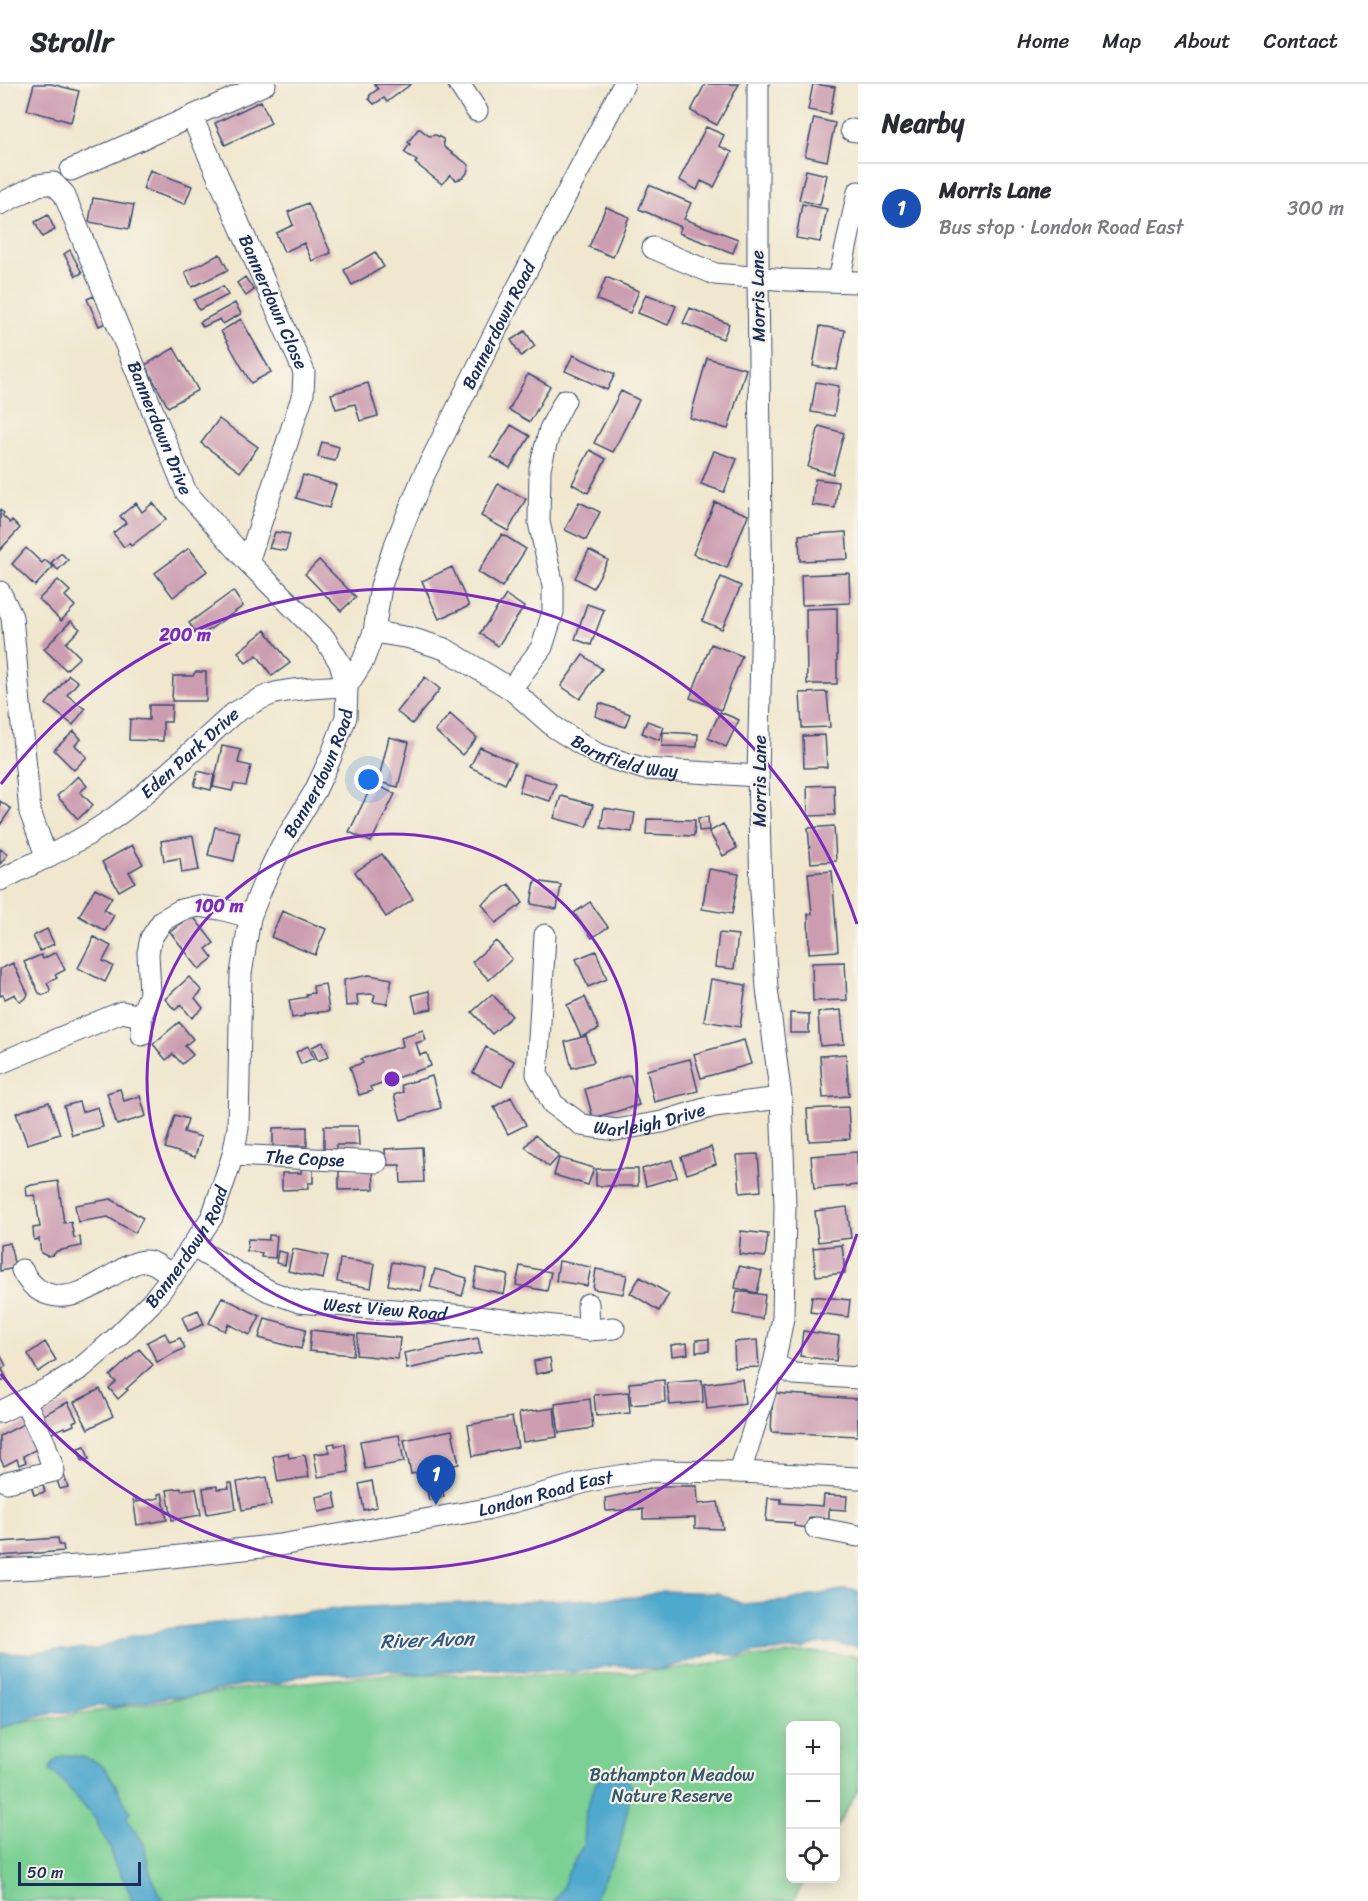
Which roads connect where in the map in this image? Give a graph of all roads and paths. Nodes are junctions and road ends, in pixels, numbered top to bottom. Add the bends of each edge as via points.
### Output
1 (265, 84) edge
2 (459, 84) edge
3 (624, 84) edge
4 (758, 84) edge
5 (477, 111) dead end
6 (192, 117) junction
7 (71, 170) dead end
8 (858, 192) edge
9 (0, 204) edge
10 (652, 248) dead end
11 (758, 277) junction
12 (848, 281) edge
13 (565, 400) dead end
14 (248, 562) junction
15 (0, 592) edge
16 (374, 632) junction
17 (347, 686) junction
18 (511, 689) junction
19 (758, 776) junction
20 (47, 858) junction
21 (0, 880) edge
22 (250, 917) junction
23 (545, 935) dead end
24 (0, 1063) edge
25 (781, 1098) junction
26 (233, 1155) junction
27 (377, 1162) dead end
28 (193, 1247) junction
29 (22, 1270) dead end
30 (172, 1276) junction
31 (588, 1304) dead end
32 (614, 1328) dead end
33 (589, 1330) junction
34 (774, 1364) junction
35 (858, 1378) edge
36 (25, 1401) junction
37 (0, 1412) edge
38 (740, 1472) junction
39 (858, 1478) edge
40 (7, 1482) dead end
41 (816, 1527) dead end
42 (858, 1536) edge
43 (91, 1565) junction
44 (0, 1570) edge
45 (0, 1580) edge

1 - 6 street
2 - 5 street
3 - 16 street, Bannerdown Road via 422,478 381,586
4 - 11 street, Morris Lane
6 - 7 street
6 - 14 street, Bannerdown Close via 304,372 303,393
8 - 12 street
9 - 14 street, Bannerdown Drive via 39,185 53,183 64,194 186,492
10 - 11 street via 715,274
11 - 12 street
11 - 19 street, Morris Lane via 762,613
13 - 18 street via 550,429 540,468 539,522 553,586 553,612 542,647
14 - 17 street, Bannerdown Drive via 325,639 340,663
15 - 20 street via 12,617 30,812
16 - 17 street, Bannerdown Road via 363,661
16 - 18 street, Barnfield Way via 445,649
17 - 20 street, Eden Park Drive via 274,693 253,702 233,714 126,808
17 - 22 street, Bannerdown Road via 346,717 330,759 281,847
18 - 19 street, Barnfield Way via 554,727 597,754 645,769
19 - 25 street, Morris Lane via 767,988
20 - 21 street, Eden Park Drive
22 - 24 street via 198,906 163,920 147,953 150,994 135,1021
22 - 26 street, Bannerdown Road via 241,974 238,1128
23 - 25 street, Warleigh Drive via 537,1074 553,1104 582,1125 616,1130 662,1122 714,1106
25 - 34 street, Morris Lane via 785,1205 783,1318
26 - 27 street, The Copse
26 - 28 street, Bannerdown Road via 212,1216
28 - 30 street, Bannerdown Road
28 - 33 street, West View Road via 269,1291 298,1302
29 - 30 street via 40,1291 61,1297 77,1294 140,1262 155,1264
30 - 36 street, Bannerdown Road via 151,1303 81,1368
31 - 33 street
32 - 33 street, West View Road
34 - 35 street via 794,1374
34 - 38 street, Morris Lane
36 - 37 street, Bannerdown Road
36 - 40 street via 62,1469
38 - 39 street, London Road East
38 - 43 street, London Road East via 652,1471 618,1475 487,1509 364,1531 280,1545
41 - 42 street
43 - 44 street, London Road East
43 - 45 street, London Road East

